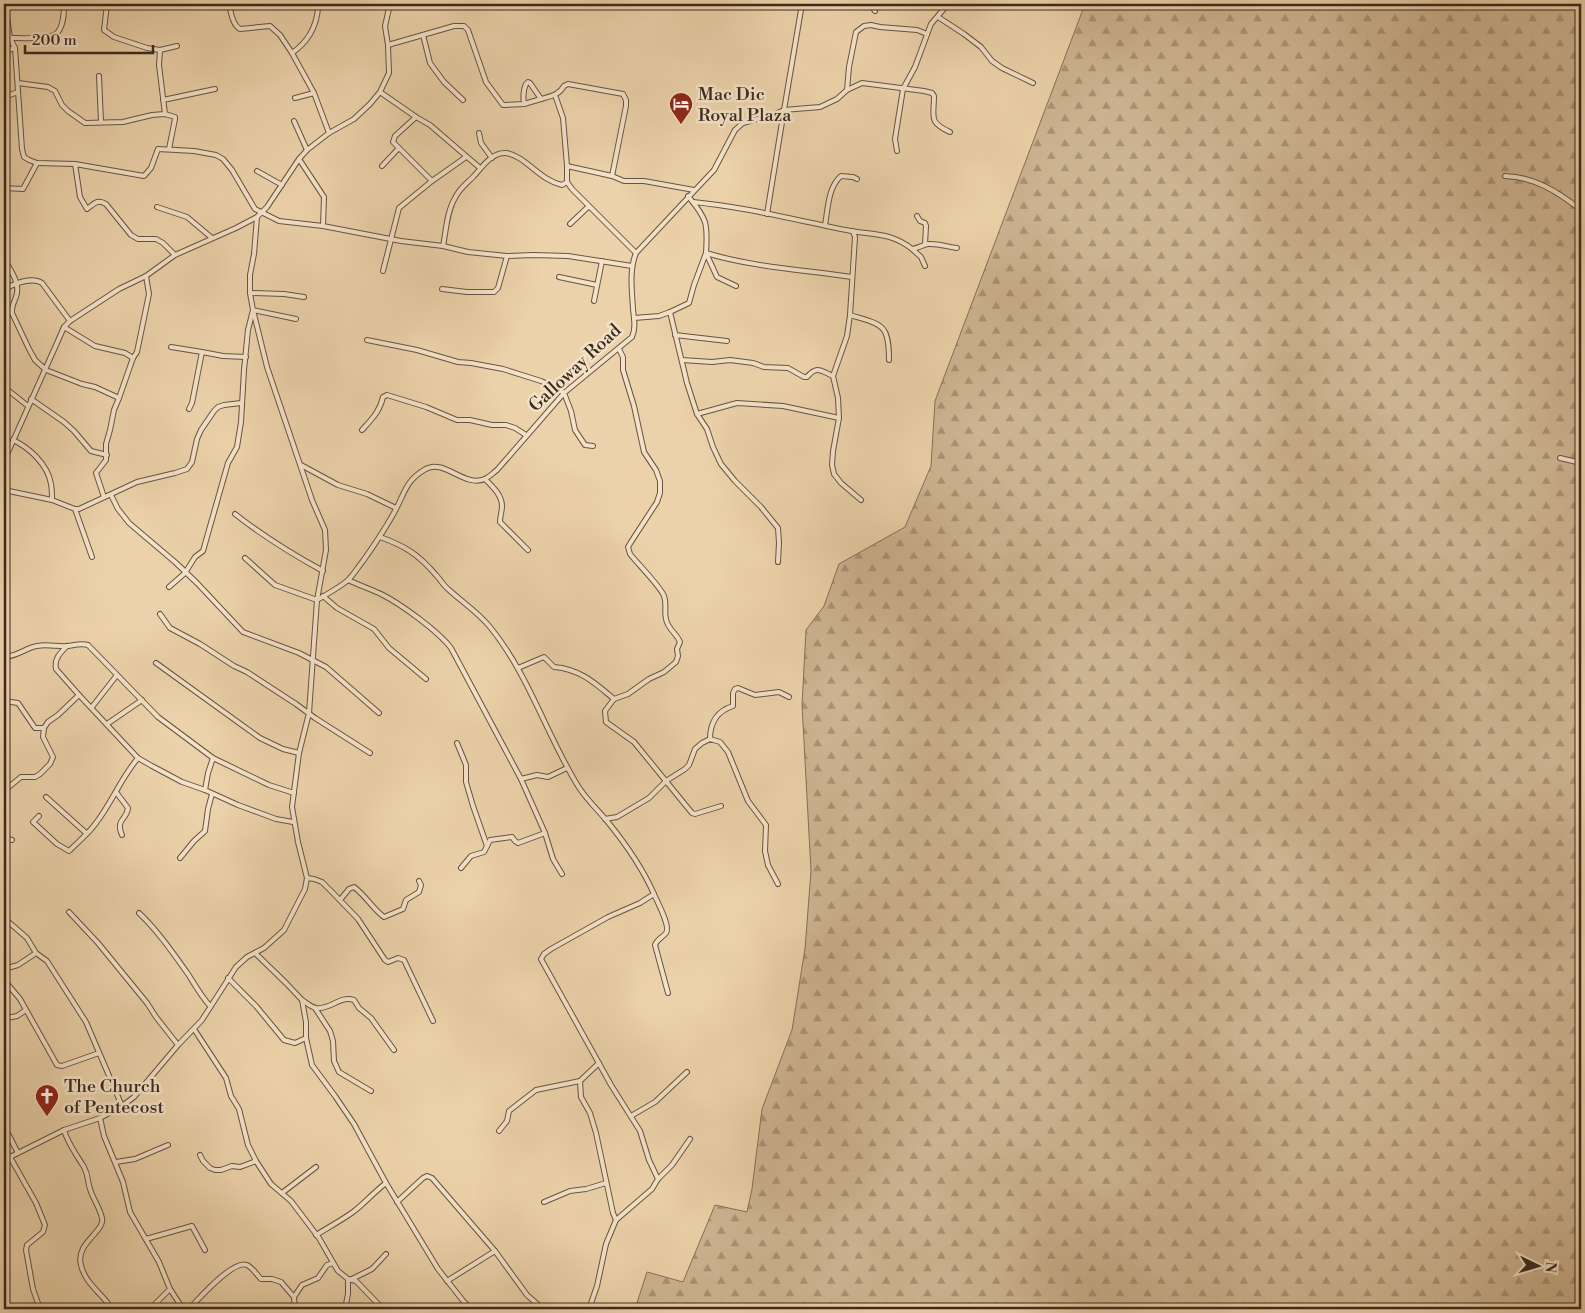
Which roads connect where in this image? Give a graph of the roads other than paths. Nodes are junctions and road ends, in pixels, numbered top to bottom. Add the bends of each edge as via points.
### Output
1 (4, 4) edge
2 (64, 4) edge
3 (107, 4) edge
4 (229, 4) edge
5 (390, 4) edge
6 (802, 4) edge
7 (870, 4) edge
8 (948, 4) edge
9 (318, 9) dead end
10 (875, 11) dead end
11 (938, 16) junction
12 (927, 34) junction
13 (423, 35) junction
14 (10, 38) junction
15 (388, 45) junction
16 (177, 46) dead end
17 (15, 48) junction
18 (4, 50) edge
19 (160, 50) junction
20 (292, 53) junction
21 (99, 76) dead end
22 (18, 82) junction
23 (1033, 83) dead end
24 (215, 89) dead end
25 (903, 89) junction
26 (847, 90) junction
27 (18, 92) junction
28 (380, 92) junction
29 (314, 93) junction
30 (555, 95) junction
31 (4, 96) edge
32 (295, 98) dead end
33 (541, 99) junction
34 (163, 100) junction
35 (463, 100) dead end
36 (524, 104) junction
37 (784, 110) junction
38 (166, 114) junction
39 (416, 117) junction
40 (294, 121) dead end
41 (101, 122) junction
42 (950, 132) dead end
43 (329, 133) junction
44 (479, 133) dead end
45 (169, 149) junction
46 (398, 149) junction
47 (307, 150) junction
48 (897, 151) dead end
49 (466, 157) junction
50 (492, 158) junction
51 (299, 159) junction
52 (36, 163) junction
53 (74, 164) junction
54 (382, 166) dead end
55 (567, 166) junction
56 (480, 168) junction
57 (257, 171) dead end
58 (612, 176) junction
59 (1505, 176) dead end
60 (858, 179) dead end
61 (432, 181) junction
62 (567, 182) junction
63 (282, 185) junction
64 (4, 188) edge
65 (694, 190) junction
66 (688, 196) junction
67 (693, 202) junction
68 (157, 207) dead end
69 (588, 207) junction
70 (1581, 210) edge
71 (261, 213) junction
72 (768, 214) junction
73 (917, 216) dead end
74 (258, 218) junction
75 (570, 224) dead end
76 (825, 225) junction
77 (323, 226) junction
78 (853, 231) junction
79 (212, 238) junction
80 (392, 239) junction
81 (925, 244) junction
82 (443, 246) junction
83 (957, 248) dead end
84 (912, 249) junction
85 (636, 253) junction
86 (706, 253) junction
87 (175, 255) junction
88 (507, 256) junction
89 (4, 258) edge
90 (602, 261) junction
91 (632, 266) junction
92 (925, 266) dead end
93 (383, 272) dead end
94 (146, 276) junction
95 (559, 277) dead end
96 (852, 277) junction
97 (17, 283) junction
98 (596, 284) junction
99 (736, 286) dead end
100 (4, 289) edge
101 (442, 289) dead end
102 (250, 293) junction
103 (304, 297) dead end
104 (594, 301) dead end
105 (253, 310) junction
106 (670, 312) junction
107 (850, 315) junction
108 (634, 318) junction
109 (296, 319) dead end
110 (70, 321) junction
111 (64, 327) junction
112 (675, 335) junction
113 (367, 340) dead end
114 (727, 341) dead end
115 (171, 347) dead end
116 (619, 349) junction
117 (202, 352) junction
118 (246, 357) junction
119 (133, 358) junction
120 (682, 360) junction
121 (889, 360) dead end
122 (46, 370) junction
123 (833, 376) junction
124 (4, 387) edge
125 (564, 393) junction
126 (118, 398) junction
127 (31, 399) junction
128 (241, 403) junction
129 (28, 406) junction
130 (189, 408) dead end
131 (697, 414) junction
132 (839, 418) junction
133 (362, 430) dead end
134 (526, 435) junction
135 (13, 440) junction
136 (593, 446) dead end
137 (107, 455) junction
138 (1560, 458) dead end
139 (4, 461) edge
140 (1581, 463) edge
141 (300, 465) junction
142 (485, 479) junction
143 (4, 490) edge
144 (111, 495) junction
145 (104, 497) junction
146 (52, 500) junction
147 (861, 500) dead end
148 (396, 508) junction
149 (75, 509) junction
150 (235, 514) dead end
151 (380, 537) junction
152 (528, 550) dead end
153 (92, 557) dead end
154 (245, 558) dead end
155 (778, 562) dead end
156 (323, 570) junction
157 (185, 573) junction
158 (348, 580) junction
159 (169, 586) dead end
160 (323, 596) junction
161 (317, 600) junction
162 (160, 614) dead end
163 (67, 646) junction
164 (4, 657) edge
165 (313, 660) junction
166 (156, 662) dead end
167 (518, 668) junction
168 (116, 675) junction
169 (426, 679) dead end
170 (79, 695) junction
171 (789, 697) dead end
172 (614, 699) junction
173 (142, 700) junction
174 (4, 701) edge
175 (92, 708) junction
176 (309, 713) junction
177 (379, 713) dead end
178 (107, 724) junction
179 (44, 728) junction
180 (710, 739) junction
181 (457, 743) dead end
182 (370, 752) dead end
183 (299, 753) junction
184 (138, 758) junction
185 (213, 758) junction
186 (567, 768) junction
187 (521, 778) junction
188 (666, 781) junction
189 (205, 790) junction
190 (4, 791) edge
191 (116, 792) junction
192 (294, 793) junction
193 (212, 794) junction
194 (46, 797) dead end
195 (722, 806) dead end
196 (39, 816) dead end
197 (605, 819) junction
198 (294, 822) junction
199 (86, 833) junction
200 (545, 833) junction
201 (122, 835) dead end
202 (4, 838) edge
203 (12, 840) dead end
204 (487, 846) junction
205 (180, 858) dead end
206 (461, 868) dead end
207 (562, 874) dead end
208 (307, 878) junction
209 (419, 881) dead end
210 (778, 884) dead end
211 (654, 894) junction
212 (340, 900) junction
213 (69, 912) dead end
214 (140, 913) dead end
215 (4, 918) edge
216 (36, 952) junction
217 (255, 953) junction
218 (4, 969) edge
219 (228, 978) junction
220 (4, 980) edge
221 (668, 994) dead end
222 (302, 1000) junction
223 (210, 1006) junction
224 (315, 1008) junction
225 (26, 1010) junction
226 (432, 1021) dead end
227 (4, 1022) edge
228 (194, 1029) junction
229 (306, 1038) junction
230 (178, 1044) junction
231 (394, 1050) dead end
232 (99, 1053) junction
233 (599, 1063) junction
234 (687, 1072) dead end
235 (580, 1081) junction
236 (371, 1091) dead end
237 (122, 1106) junction
238 (631, 1116) junction
239 (100, 1118) junction
240 (4, 1126) edge
241 (64, 1130) junction
242 (499, 1131) dead end
243 (690, 1139) dead end
244 (168, 1145) dead end
245 (18, 1153) junction
246 (200, 1155) dead end
247 (10, 1157) junction
248 (4, 1158) edge
249 (256, 1161) junction
250 (116, 1162) junction
251 (316, 1167) dead end
252 (658, 1179) junction
253 (606, 1182) junction
254 (386, 1183) junction
255 (282, 1193) junction
256 (398, 1202) junction
257 (544, 1202) dead end
258 (616, 1220) junction
259 (316, 1235) junction
260 (146, 1239) junction
261 (205, 1250) dead end
262 (495, 1250) junction
263 (386, 1254) dead end
264 (332, 1263) junction
265 (349, 1280) junction
266 (447, 1281) junction
267 (170, 1289) junction
268 (294, 1297) junction
269 (40, 1309) edge
270 (112, 1309) edge
271 (150, 1309) edge
272 (183, 1309) edge
273 (189, 1309) edge
274 (294, 1309) edge
275 (345, 1309) edge
276 (383, 1309) edge
277 (472, 1309) edge
278 (544, 1309) edge
279 (589, 1309) edge

1 - 14 street
2 - 14 street via 62,24 56,34
3 - 19 street via 104,30 114,37
4 - 20 street via 237,27 270,26
5 - 15 street via 385,26
6 - 37 street
7 - 10 street
8 - 11 street
9 - 20 street via 315,24 305,43
11 - 12 street
11 - 23 street via 981,47 992,61
12 - 25 street
12 - 26 street via 916,30 864,26 856,32 848,67
13 - 15 street
13 - 35 street via 430,63
13 - 36 street via 464,26 486,82 499,102 508,106
14 - 17 street
15 - 28 street via 389,73
16 - 19 street
17 - 18 street
17 - 22 street
19 - 34 street
20 - 29 street
21 - 41 street
22 - 27 street
22 - 41 street via 48,87 77,118 85,123
24 - 34 street
25 - 26 street, Galloway Road via 862,82
25 - 42 street, Galloway Road via 932,93 934,121 938,127
25 - 48 street via 895,139
26 - 37 street, Galloway Road via 820,107
27 - 31 street
27 - 52 street via 24,157
28 - 39 street
28 - 43 street via 354,119
29 - 32 street
29 - 43 street
30 - 33 street
30 - 55 street via 563,118
30 - 58 street via 568,84 625,96 626,106
33 - 36 street
33 - 36 street via 528,82
34 - 38 street
37 - 65 street, Galloway Road via 743,123 734,130 714,170
37 - 72 street
38 - 41 street via 123,122
38 - 45 street via 176,119
39 - 46 street via 393,139
39 - 49 street
40 - 47 street
43 - 47 street
44 - 50 street
45 - 53 street via 158,149 151,168 144,176
45 - 71 street via 216,155 223,159 255,209
46 - 54 street
46 - 61 street
47 - 51 street
49 - 56 street
49 - 61 street
50 - 56 street
50 - 62 street via 506,154 555,183
51 - 63 street
51 - 77 street via 324,198
52 - 53 street
52 - 64 street via 23,189
53 - 87 street via 80,196 87,209 101,201 131,235 138,239 156,239
55 - 58 street
55 - 62 street
56 - 82 street via 455,198
57 - 63 street
58 - 65 street via 624,181 644,181
59 - 70 street via 1541,183
60 - 76 street via 841,176 837,180 831,190
61 - 80 street via 399,208
62 - 69 street
63 - 71 street
65 - 66 street, Galloway Road
66 - 67 street
66 - 85 street, Galloway Road
67 - 72 street
67 - 86 street via 705,219
68 - 79 street via 187,217
69 - 75 street
69 - 85 street
71 - 74 street
71 - 77 street via 279,220
72 - 76 street
73 - 81 street via 926,226
74 - 79 street
74 - 102 street
76 - 78 street
77 - 80 street
78 - 84 street via 891,236
78 - 96 street
79 - 87 street
80 - 82 street
80 - 93 street
81 - 83 street
81 - 84 street
82 - 88 street
84 - 92 street via 921,256
85 - 91 street, Galloway Road
86 - 96 street
86 - 99 street via 717,277
86 - 106 street via 689,303
87 - 94 street
88 - 90 street via 568,256
88 - 101 street via 494,292
89 - 97 street
90 - 91 street
90 - 98 street
91 - 108 street, Galloway Road
94 - 110 street via 119,289
94 - 119 street via 148,300
95 - 98 street
96 - 107 street
97 - 100 street
97 - 110 street via 33,280 42,283
97 - 122 street via 12,313 35,360
98 - 104 street
102 - 103 street
102 - 105 street
105 - 109 street
105 - 118 street
105 - 141 street via 267,367
106 - 108 street
106 - 112 street
107 - 121 street via 882,326 887,333
107 - 123 street
108 - 116 street, Galloway Road via 632,337
110 - 111 street
111 - 119 street via 95,346
111 - 122 street
112 - 114 street
112 - 120 street
113 - 125 street via 458,362 503,369 541,381
115 - 117 street
116 - 125 street, Galloway Road
116 - 172 street via 644,452 660,481 657,502 628,547 630,554 664,594 666,619 680,642 676,662 628,694
117 - 118 street
117 - 130 street
118 - 128 street
119 - 126 street
120 - 123 street via 730,360 788,368 804,377 813,370
120 - 131 street via 686,384
122 - 126 street
122 - 127 street
123 - 132 street
124 - 129 street
125 - 134 street, Galloway Road
125 - 136 street via 575,430 585,445
126 - 137 street via 106,444
127 - 129 street
127 - 137 street via 69,427 91,451
128 - 144 street via 214,410 200,430 190,467 137,482
128 - 157 street via 237,447 228,463 209,533 203,551
129 - 135 street
131 - 132 street via 737,403 783,406
131 - 155 street via 707,429 721,464 778,528
132 - 147 street via 833,451 834,474
133 - 134 street via 377,414 386,395 457,420 506,425
134 - 142 street, Galloway Road via 497,470
135 - 139 street
135 - 146 street via 24,445 41,462 51,482
137 - 145 street via 96,473
138 - 140 street
141 - 148 street via 338,485
141 - 156 street via 325,530
142 - 148 street via 464,479 440,467 429,467 407,485
142 - 152 street via 502,502 500,522
143 - 146 street
144 - 145 street
144 - 157 street via 129,523
145 - 149 street
146 - 149 street
148 - 151 street
149 - 153 street
150 - 156 street via 289,553
151 - 158 street
151 - 167 street via 413,552 446,588 480,615
154 - 161 street via 275,585
156 - 161 street
157 - 159 street
157 - 165 street via 243,632
158 - 160 street
158 - 187 street via 381,594 446,641
160 - 161 street
160 - 169 street via 374,629 389,648
161 - 165 street
162 - 176 street via 170,628 247,672
163 - 164 street via 34,646 14,656
163 - 168 street via 88,645
163 - 170 street via 58,655 56,669
165 - 176 street
165 - 177 street
166 - 183 street via 260,738
167 - 172 street via 544,657 554,667 567,668 588,678
167 - 186 street
168 - 173 street
168 - 175 street
170 - 175 street
170 - 179 street
171 - 180 street via 779,692 755,695 735,689 732,706 712,723
172 - 188 street via 605,711 606,722 634,742
173 - 178 street
173 - 185 street via 158,717
174 - 179 street via 18,704 35,728
175 - 178 street
176 - 182 street
176 - 183 street
178 - 184 street
179 - 190 street via 43,737 53,757 50,764 35,776 21,777
180 - 188 street via 694,749 685,770
180 - 210 street via 720,742 728,752 748,801 766,825 765,851
181 - 204 street
183 - 192 street
184 - 189 street via 182,782
184 - 191 street
185 - 189 street
185 - 192 street via 269,785
186 - 187 street via 548,777
186 - 197 street
187 - 200 street
188 - 195 street via 692,813
188 - 197 street via 649,798
189 - 193 street
191 - 199 street
191 - 201 street via 128,808 120,822
192 - 198 street
193 - 198 street via 276,819
193 - 205 street via 205,831
194 - 199 street
196 - 199 street via 33,822 69,851
197 - 211 street via 627,846
198 - 208 street
200 - 204 street via 518,843 512,837 490,840
200 - 207 street via 553,859
202 - 203 street
204 - 206 street via 484,852 471,856
208 - 212 street via 322,882
208 - 217 street via 301,898 284,930
209 - 212 street via 419,892 406,900 403,909 384,917 354,887
211 - 221 street via 668,929 655,945
211 - 233 street via 552,949 541,959
212 - 226 street via 361,923 384,960 404,960
213 - 230 street via 98,943
214 - 223 street via 160,935
215 - 216 street via 27,938
216 - 218 street via 18,965
216 - 232 street via 47,961 80,1012
217 - 219 street via 236,967
217 - 222 street
219 - 223 street
219 - 229 street via 284,1040 295,1043
220 - 225 street
222 - 224 street
222 - 229 street
223 - 228 street
224 - 231 street via 324,1008 341,1000 354,1000
224 - 236 street via 330,1031 334,1061 339,1072
225 - 227 street
225 - 232 street via 57,1065
228 - 230 street
228 - 249 street via 226,1078
229 - 254 street via 312,1065 354,1124
230 - 237 street
232 - 237 street
233 - 235 street
233 - 238 street
234 - 238 street via 655,1102
235 - 242 street via 536,1090 509,1111 507,1121
235 - 253 street via 581,1097 596,1132
237 - 239 street
238 - 252 street
239 - 241 street
239 - 250 street
240 - 245 street
241 - 245 street
241 - 270 street via 67,1142 88,1177 102,1219 100,1227 83,1248 81,1266 91,1285
243 - 252 street
244 - 250 street via 134,1159
245 - 247 street
246 - 249 street via 215,1170
247 - 248 street
247 - 269 street via 45,1225 43,1232 27,1245 26,1250 32,1289
249 - 255 street via 271,1184
250 - 260 street via 130,1212
251 - 255 street
252 - 258 street via 652,1189
253 - 257 street
253 - 258 street
254 - 256 street
254 - 259 street via 364,1204
255 - 259 street
256 - 262 street via 428,1176
256 - 266 street
258 - 279 street via 606,1244
259 - 264 street
260 - 261 street via 192,1226
260 - 267 street
262 - 266 street
262 - 278 street via 527,1295
263 - 265 street via 372,1269
264 - 265 street
264 - 268 street via 318,1278 302,1285
265 - 275 street
265 - 276 street via 356,1281
266 - 277 street
267 - 271 street
267 - 272 street
268 - 273 street via 281,1282 260,1279 248,1265 243,1264 215,1281
268 - 274 street

